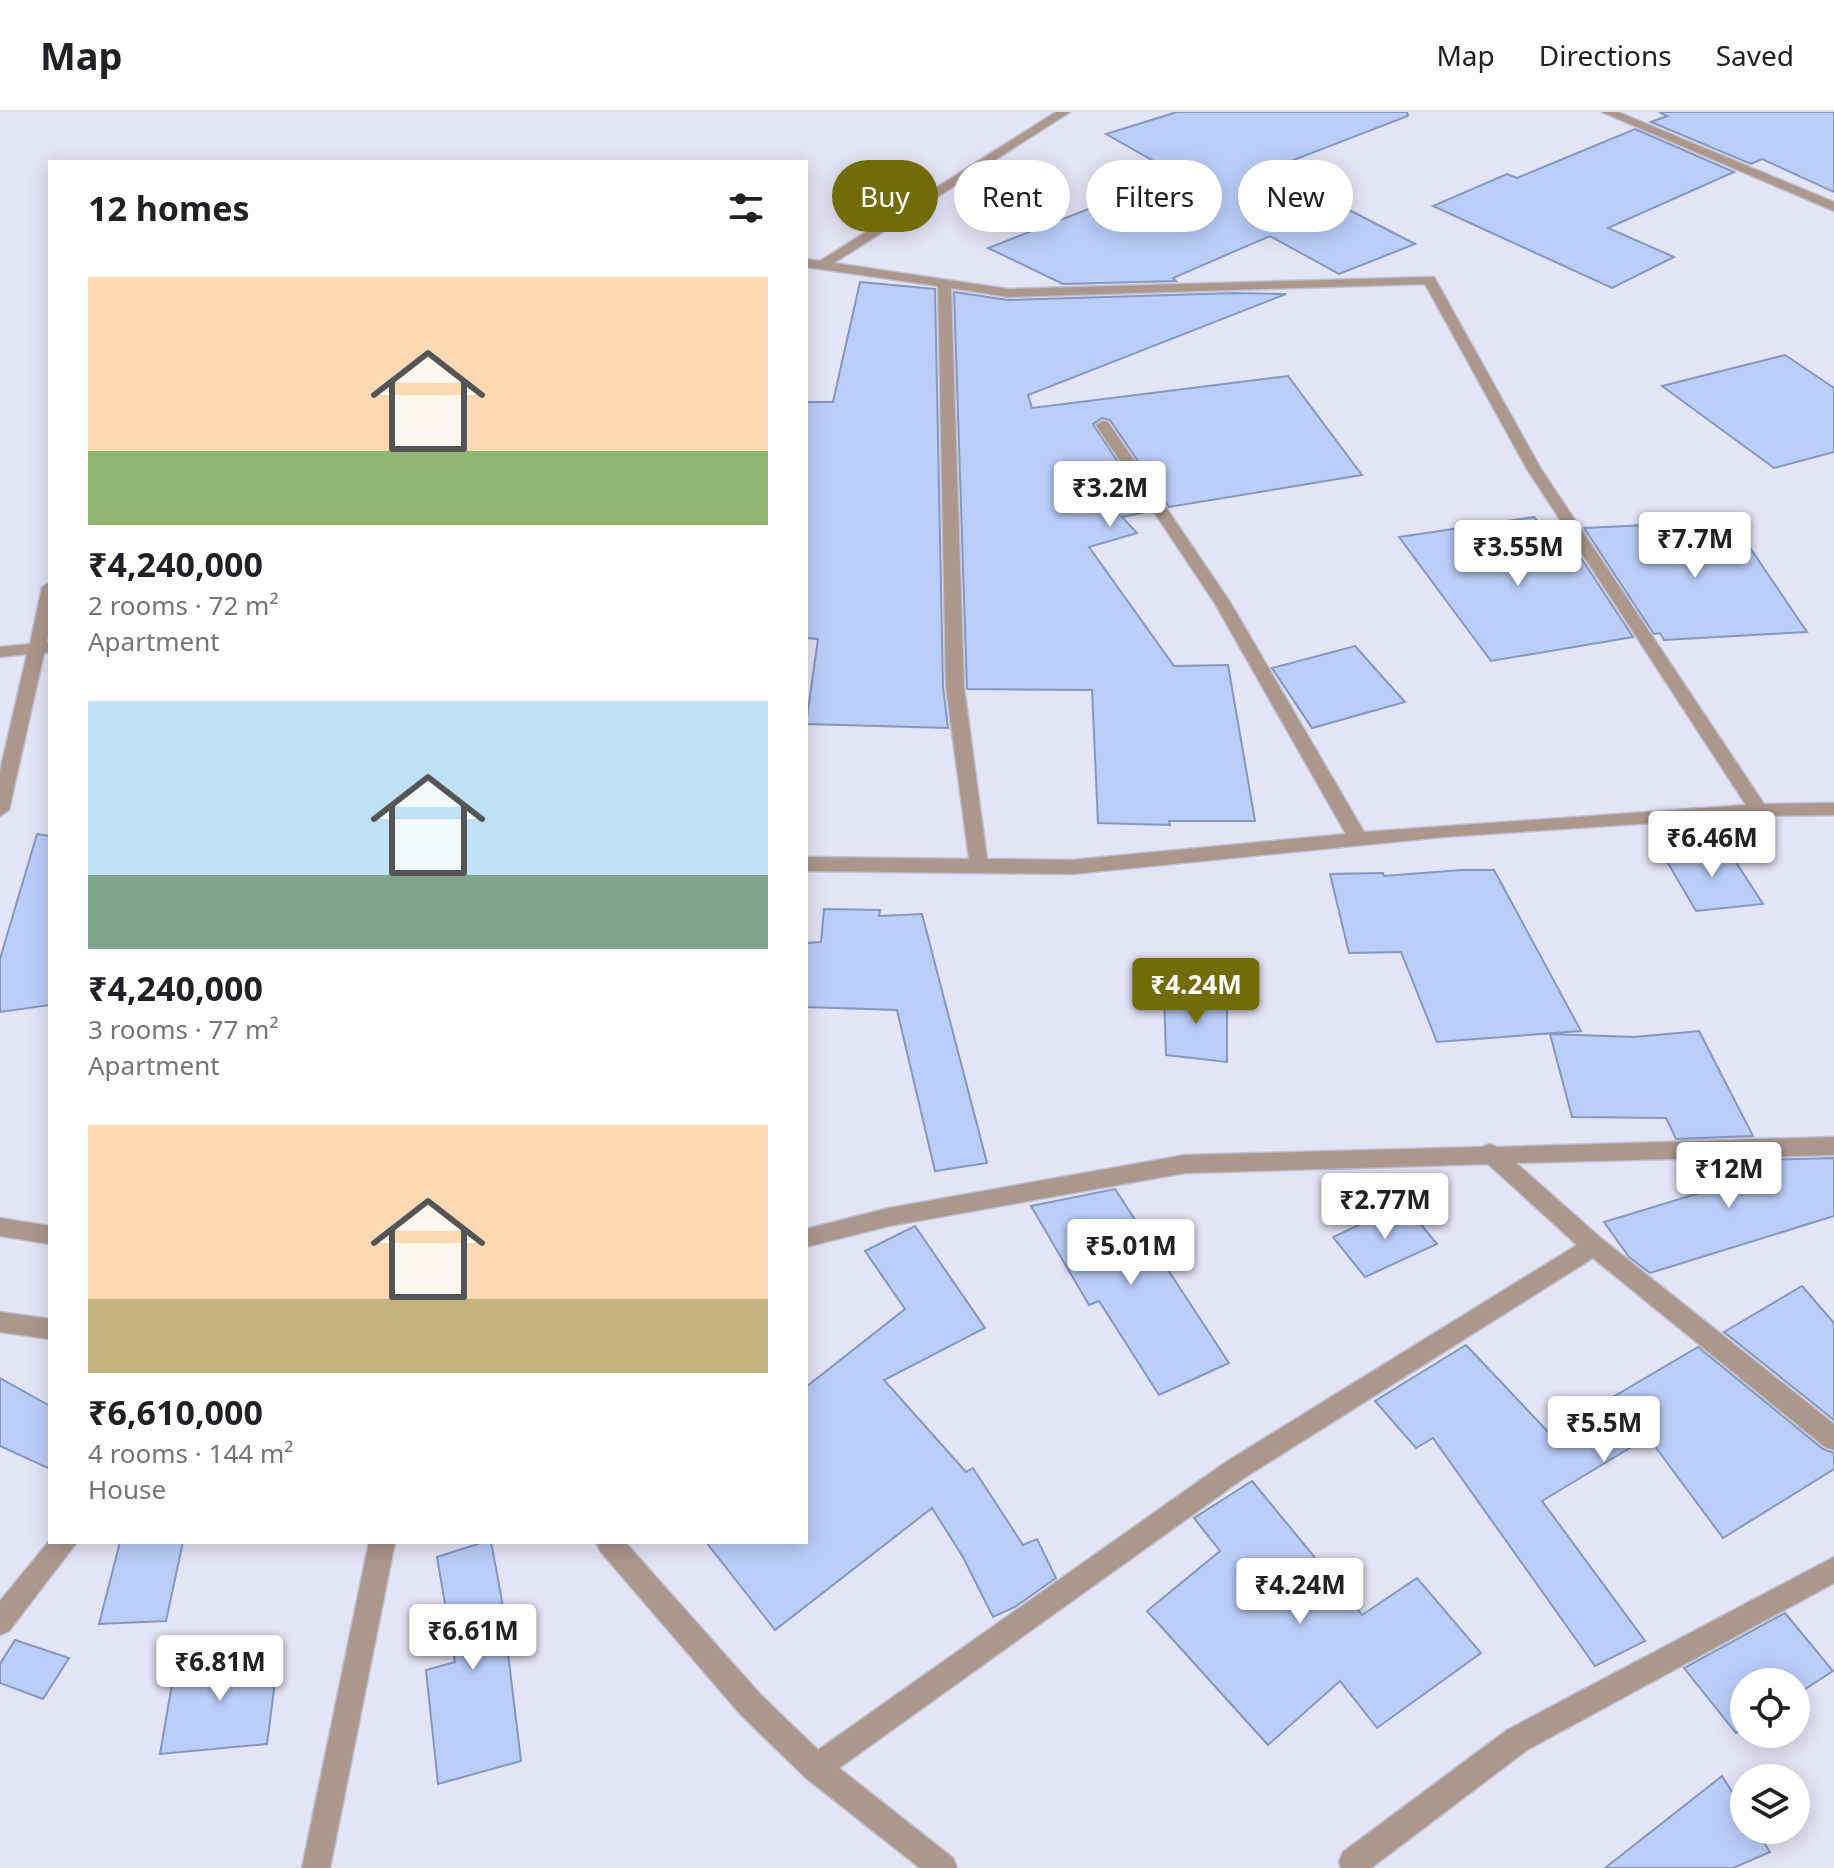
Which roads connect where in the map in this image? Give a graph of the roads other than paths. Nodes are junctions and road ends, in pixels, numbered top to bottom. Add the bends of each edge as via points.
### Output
1 (1064, 112) edge
2 (1608, 112) edge
3 (1834, 207) edge
4 (808, 263) edge
5 (823, 264) junction
6 (808, 275) edge
7 (944, 283) junction
8 (1103, 425) dead end
9 (48, 607) edge
10 (44, 648) edge
11 (0, 652) edge
12 (1834, 809) edge
13 (0, 810) edge
14 (1759, 810) junction
15 (1359, 840) junction
16 (808, 864) edge
17 (979, 866) junction
18 (1834, 1146) edge
19 (1490, 1153) junction
20 (0, 1227) edge
21 (48, 1235) edge
22 (808, 1237) edge
23 (1594, 1246) junction
24 (0, 1322) edge
25 (48, 1329) edge
26 (1834, 1439) edge
27 (62, 1544) edge
28 (382, 1544) edge
29 (611, 1544) edge
30 (1834, 1569) edge
31 (0, 1622) edge
32 (816, 1768) junction
33 (316, 1868) edge
34 (943, 1868) edge
35 (1357, 1868) edge

1 - 5 street
2 - 3 street
4 - 5 street
5 - 6 street
5 - 7 street
7 - 14 street via 1008,293 1429,280 1534,469
7 - 17 street via 955,687
8 - 15 street via 1222,602
9 - 10 street
10 - 11 street
10 - 13 street
12 - 14 street
14 - 15 street
15 - 17 street via 1072,867
16 - 17 street
18 - 19 street
19 - 22 street via 1185,1164 889,1217
19 - 23 street
20 - 21 street
23 - 26 street
23 - 32 street via 1235,1470
24 - 25 street
27 - 31 street
28 - 33 street
29 - 32 street via 751,1705
30 - 35 street via 1517,1740 1353,1862
32 - 34 street

